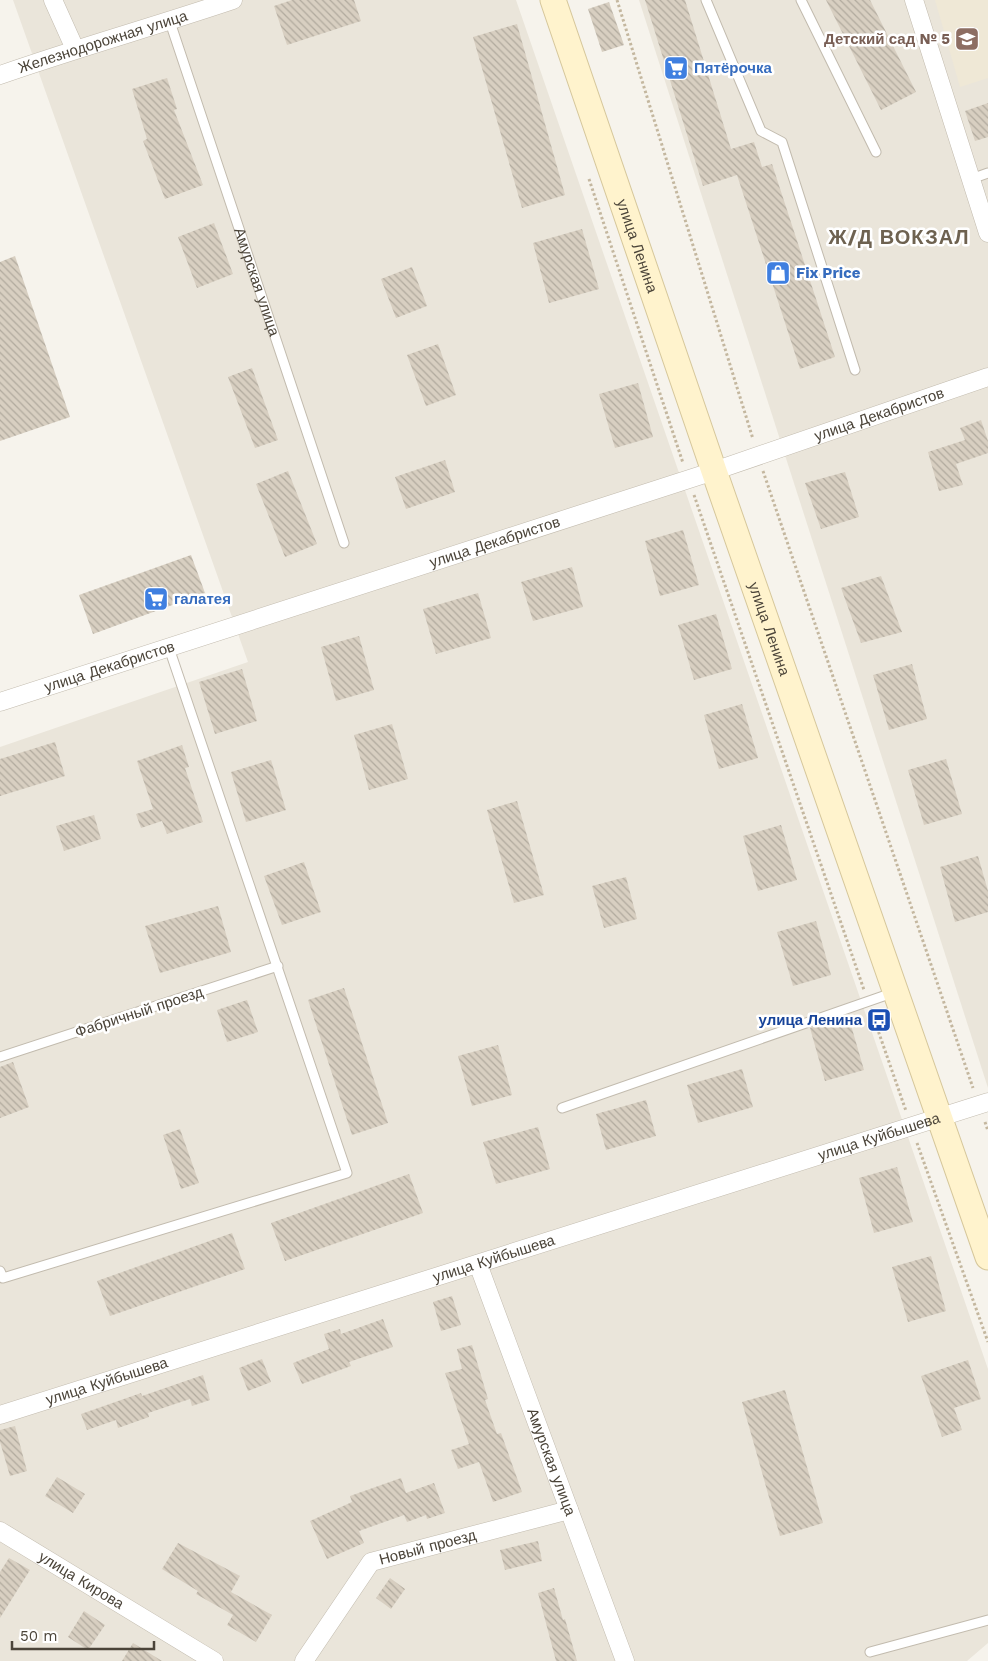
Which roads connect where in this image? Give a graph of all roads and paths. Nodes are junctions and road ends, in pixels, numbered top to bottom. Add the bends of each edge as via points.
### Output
1 (53, 0) edge
2 (233, 0) edge
3 (553, 0) edge
4 (617, 0) edge
5 (706, 0) edge
6 (801, 0) edge
7 (914, 0) edge
8 (170, 22) junction
9 (75, 49) junction
10 (0, 75) edge
11 (876, 152) dead end
12 (586, 169) dead end
13 (988, 172) edge
14 (971, 178) junction
15 (988, 233) edge
16 (855, 370) dead end
17 (988, 377) edge
18 (758, 456) junction
19 (714, 471) junction
20 (688, 479) junction
21 (344, 543) dead end
22 (169, 648) junction
23 (0, 702) edge
24 (278, 966) junction
25 (895, 992) junction
26 (868, 1002) junction
27 (0, 1058) edge
28 (984, 1104) edge
29 (562, 1108) dead end
30 (939, 1117) junction
31 (911, 1126) junction
32 (988, 1131) edge
33 (988, 1257) edge
34 (478, 1264) junction
35 (0, 1271) edge
36 (988, 1342) edge
37 (0, 1415) edge
38 (569, 1510) junction
39 (0, 1531) edge
40 (988, 1620) edge
41 (870, 1652) dead end
42 (214, 1661) edge
43 (304, 1661) edge
44 (625, 1661) edge

1 - 9 street
2 - 8 street, Железнодорожная улица
3 - 19 main road, улица Ленина
4 - 18 path
5 - 16 lane via 761,131 782,142
6 - 11 lane
7 - 14 street
8 - 9 street, Железнодорожная улица
8 - 21 lane, Амурская улица
9 - 10 street, Железнодорожная улица
12 - 20 path
13 - 14 lane
14 - 15 street
17 - 18 street, улица Декабристов
18 - 19 street, улица Декабристов
18 - 28 path
19 - 20 street, улица Декабристов
19 - 25 main road, улица Ленина
20 - 22 street, улица Декабристов
20 - 26 path
22 - 23 street, улица Декабристов
22 - 24 lane
24 - 27 lane, Фабричный проезд
24 - 35 lane via 347,1173 3,1278
25 - 26 lane
25 - 30 main road, улица Ленина
26 - 29 lane
26 - 31 path
28 - 30 street, улица Куйбышева
28 - 32 path
30 - 31 street, улица Куйбышева
30 - 33 main road, улица Ленина
31 - 34 street, улица Куйбышева
31 - 36 path
34 - 37 street, улица Куйбышева
34 - 38 street, Амурская улица
38 - 43 street, Новый проезд via 371,1562
38 - 44 street, Амурская улица
39 - 42 street, улица Кирова
40 - 41 lane

